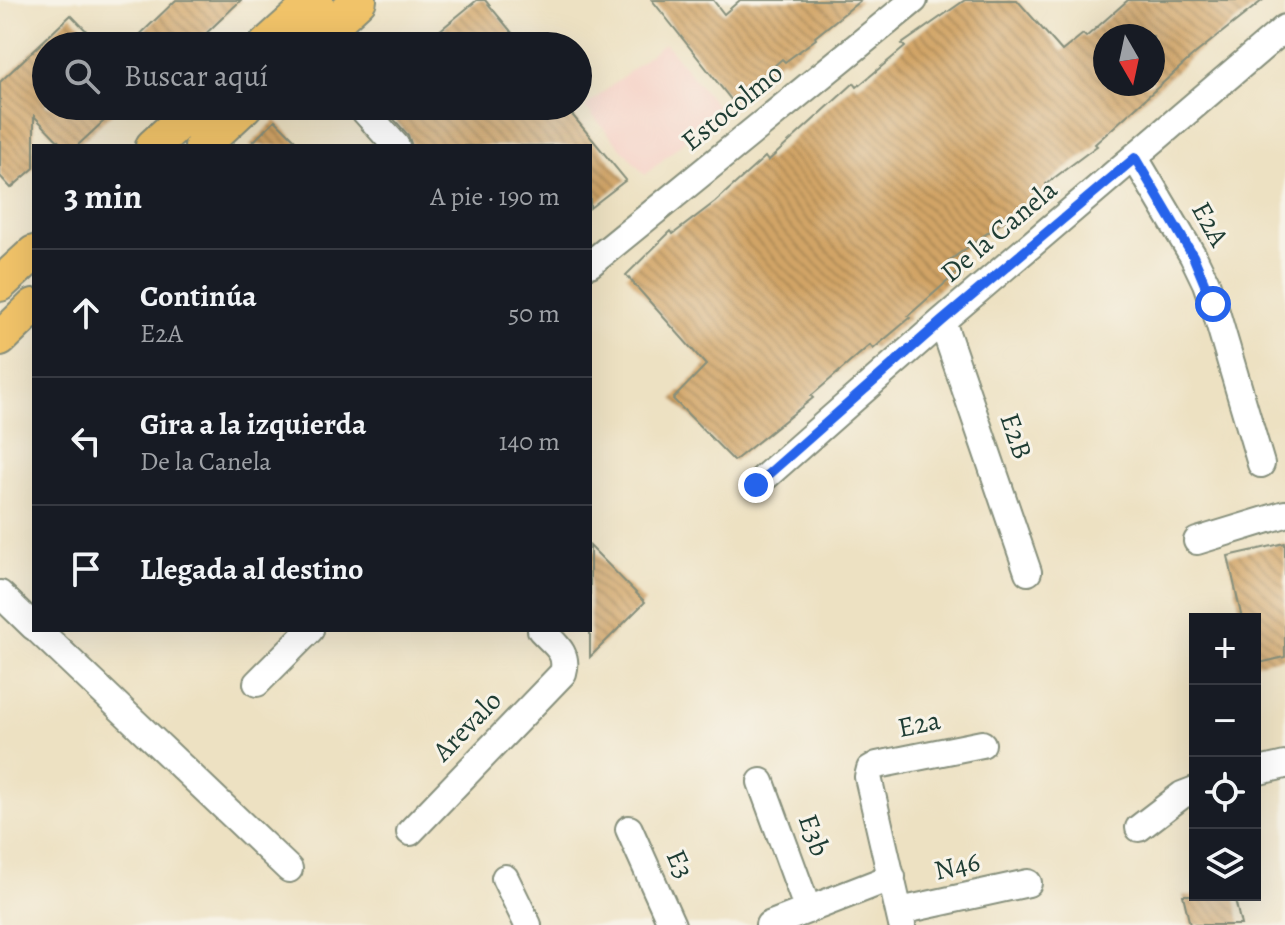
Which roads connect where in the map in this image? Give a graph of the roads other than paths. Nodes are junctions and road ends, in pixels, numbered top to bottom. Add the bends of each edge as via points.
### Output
1 (316, 0) edge
2 (359, 0) edge
3 (914, 0) edge
4 (1285, 28) edge
5 (281, 32) edge
6 (324, 32) edge
7 (182, 120) edge
8 (230, 120) edge
9 (373, 120) edge
10 (155, 144) edge
11 (204, 144) edge
12 (394, 144) edge
13 (1135, 158) junction
14 (32, 255) edge
15 (592, 262) edge
16 (0, 284) edge
17 (32, 308) edge
18 (942, 321) junction
19 (0, 339) edge
20 (1261, 464) dead end
21 (756, 485) dead end
22 (1285, 514) edge
23 (1197, 541) dead end
24 (1028, 572) dead end
25 (0, 594) edge
26 (32, 624) edge
27 (40, 632) edge
28 (308, 632) edge
29 (543, 632) edge
30 (257, 683) dead end
31 (982, 744) dead end
32 (1285, 765) edge
33 (1261, 771) edge
34 (761, 782) dead end
35 (1189, 792) edge
36 (1139, 828) dead end
37 (629, 829) dead end
38 (410, 832) dead end
39 (289, 869) dead end
40 (892, 877) junction
41 (505, 878) dead end
42 (1028, 883) dead end
43 (808, 910) junction
44 (901, 918) edge
45 (528, 925) edge
46 (672, 925) edge
47 (769, 925) edge

1 - 5 main road
2 - 6 main road
3 - 15 street, Estocolmo
4 - 13 street, De la Canela
7 - 10 main road
8 - 11 main road
9 - 12 street
13 - 18 street, De la Canela
13 - 20 street, E2A via 1206,283
14 - 16 main road
17 - 19 main road
18 - 21 street, De la Canela
18 - 24 street, E2B
22 - 23 street
25 - 26 street
27 - 39 street
28 - 30 street
29 - 38 street, Arevalo via 564,655 563,673
31 - 40 street, E2a via 870,769
32 - 33 street
34 - 43 street, E3b
35 - 36 street
37 - 46 street, E3
40 - 43 street
40 - 44 street
41 - 45 street
42 - 44 street, N46
43 - 47 street

